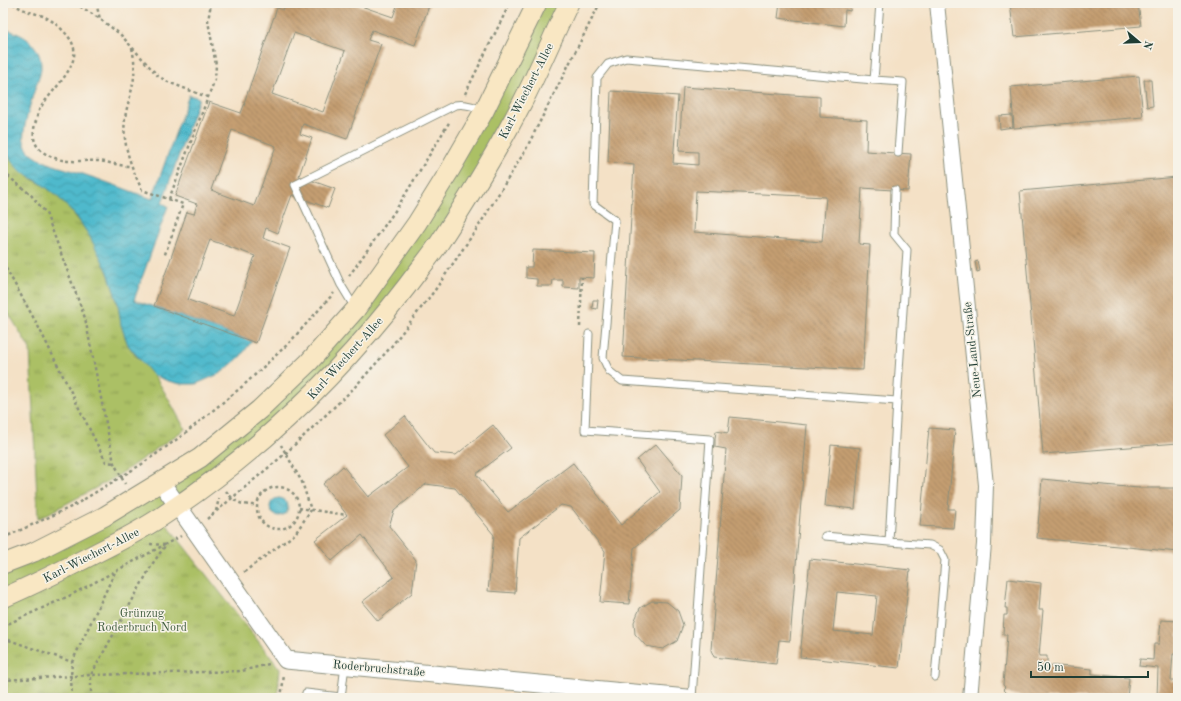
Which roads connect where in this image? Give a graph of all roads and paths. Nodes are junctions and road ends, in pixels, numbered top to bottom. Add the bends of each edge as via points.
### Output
1 (13, 3) edge
2 (75, 3) edge
3 (96, 3) edge
4 (211, 3) edge
5 (510, 3) edge
6 (537, 3) edge
7 (569, 3) edge
8 (880, 3) edge
9 (937, 3) edge
10 (100, 19) junction
11 (132, 48) junction
12 (874, 80) junction
13 (208, 97) junction
14 (460, 104) junction
15 (484, 111) junction
16 (898, 153) dead end
17 (131, 166) junction
18 (3, 172) edge
19 (895, 190) dead end
20 (169, 199) junction
21 (164, 257) dead end
22 (3, 263) edge
23 (582, 277) dead end
24 (341, 285) junction
25 (356, 309) junction
26 (579, 334) dead end
27 (589, 334) dead end
28 (897, 401) junction
29 (279, 441) dead end
30 (114, 464) junction
31 (121, 477) junction
32 (161, 482) junction
33 (128, 489) dead end
34 (224, 489) dead end
35 (178, 505) junction
36 (257, 506) junction
37 (299, 508) junction
38 (311, 510) junction
39 (347, 515) dead end
40 (825, 536) dead end
41 (3, 538) edge
42 (889, 542) junction
43 (3, 564) edge
44 (115, 571) junction
45 (231, 582) junction
46 (3, 598) edge
47 (3, 626) edge
48 (3, 638) edge
49 (286, 660) junction
50 (72, 662) junction
51 (345, 665) junction
52 (91, 675) junction
53 (71, 677) junction
54 (935, 677) dead end
55 (3, 680) edge
56 (341, 697) edge
57 (72, 698) edge
58 (91, 698) edge
59 (281, 698) edge
60 (305, 698) edge
61 (687, 698) edge
62 (692, 698) edge
63 (970, 698) edge

1 - 17 path via 53,22 73,45 74,55 65,76 40,108 33,132 36,145 59,160 99,161
2 - 10 path
3 - 10 path
4 - 13 path via 208,21 216,65
5 - 14 path
6 - 15 main road, Karl-Wiechert-Allee
7 - 35 main road, Karl-Wiechert-Allee via 522,103 480,178 439,243 379,323 292,414 216,478
8 - 12 lane
9 - 63 street, Neue-Land-Straße via 986,485 984,544
10 - 11 path via 120,34
11 - 13 path via 158,76
11 - 17 path via 134,75 125,118 126,145
12 - 16 lane via 903,82
12 - 28 lane via 626,58 608,64 597,78 593,204 615,220 603,358 609,371 622,380
13 - 20 path
14 - 15 lane
14 - 24 path via 397,208
14 - 24 lane via 295,186
15 - 25 main road, Karl-Wiechert-Allee via 417,223
17 - 20 path via 142,190
18 - 30 path via 31,195 46,213 85,318
19 - 28 lane via 894,234 907,250
20 - 21 path via 183,204
22 - 30 path via 37,324 106,462
23 - 26 path
24 - 25 lane
24 - 31 path via 289,342 244,385 183,435
25 - 32 main road, Karl-Wiechert-Allee via 309,362 259,410 200,458
27 - 62 lane via 585,430 710,439
28 - 42 lane
29 - 38 path via 302,482
30 - 31 path
31 - 33 path
31 - 41 path via 73,506
32 - 35 street
32 - 43 main road, Karl-Wiechert-Allee via 98,520 34,552
34 - 36 path via 241,505
35 - 45 street
35 - 46 main road, Karl-Wiechert-Allee via 122,540
36 - 37 path via 263,493 269,489 283,487 294,495
36 - 37 path via 257,512 264,524 277,529 284,528 294,521
37 - 38 path
38 - 39 path
38 - 45 path via 295,534
40 - 42 lane
42 - 54 lane via 930,545 940,550 945,560
44 - 47 path via 69,596
44 - 50 path
44 - 52 path via 166,545 153,563
45 - 49 street
48 - 50 path
49 - 51 street, Roderbruchstraße
49 - 52 path via 242,670
49 - 59 path
50 - 53 path
51 - 56 lane
51 - 61 street, Roderbruchstraße
52 - 53 path
52 - 58 path
53 - 55 path
53 - 57 path
56 - 60 lane via 306,693

